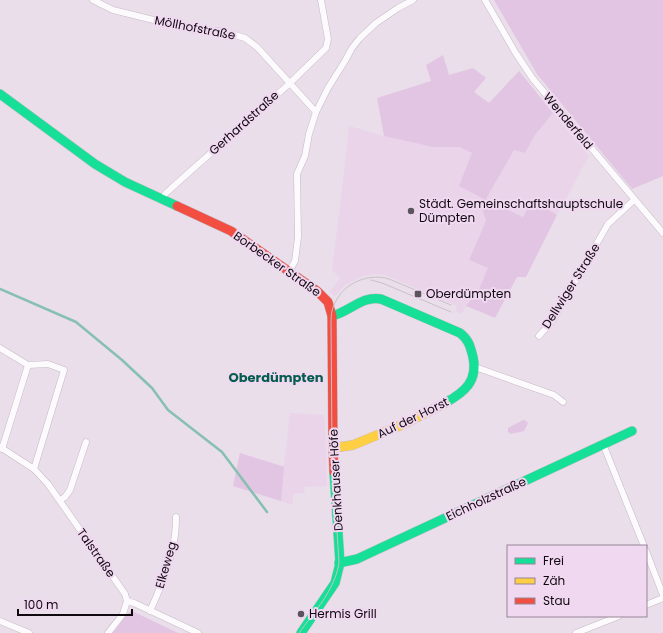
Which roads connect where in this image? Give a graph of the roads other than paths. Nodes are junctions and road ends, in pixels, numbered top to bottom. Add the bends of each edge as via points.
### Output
1 (93, 0) edge
2 (321, 0) edge
3 (413, 0) edge
4 (485, 0) edge
5 (289, 84) junction
6 (0, 94) edge
7 (316, 112) junction
8 (162, 200) junction
9 (634, 200) junction
10 (663, 233) edge
11 (290, 270) junction
12 (332, 316) junction
13 (539, 336) dead end
14 (0, 348) edge
15 (28, 365) junction
16 (476, 367) junction
17 (563, 402) dead end
18 (632, 431) dead end
19 (86, 442) dead end
20 (603, 444) junction
21 (1, 448) edge
22 (333, 448) junction
23 (34, 469) junction
24 (60, 500) junction
25 (176, 517) dead end
26 (644, 545) edge
27 (647, 554) edge
28 (340, 563) junction
29 (663, 596) edge
30 (127, 601) junction
31 (647, 604) edge
32 (150, 611) junction
33 (616, 617) edge
34 (0, 621) edge
35 (29, 633) edge
36 (108, 633) edge
37 (198, 633) edge
38 (301, 633) edge
39 (576, 633) edge

1 - 5 street, Möllhofstraße via 113,10 180,27 221,31 245,38 257,47
2 - 5 street, Gerhardstraße via 328,39 326,48
3 - 7 street via 376,23 360,38
4 - 9 street, Wenderfeld via 526,70
5 - 7 street, Möllhofstraße
5 - 8 street, Gerhardstraße via 165,194
6 - 8 street, Borbecker Straße via 95,164
7 - 11 street via 305,156 297,174 298,237 295,261
8 - 11 street, Borbecker Straße via 231,231
9 - 10 street, Wenderfeld
9 - 13 street, Dellwiger Straße via 608,224 553,320
11 - 12 street, Borbecker Straße via 325,298
12 - 16 street via 344,313 368,298 381,299 460,333 470,344
12 - 22 street, Denkhauser Höfe
14 - 15 street
15 - 21 street, Talstraße
15 - 23 street via 48,364 64,370
16 - 17 street via 554,395
16 - 22 street, Auf der Horst via 469,385 456,397 404,424 353,445
18 - 20 street, Eichholzstraße
19 - 24 street via 70,490
20 - 26 street
20 - 28 street, Eichholzstraße via 357,560
21 - 23 street, Talstraße
22 - 28 street, Denkhauser Höfe
23 - 24 street, Talstraße
24 - 30 street, Talstraße via 125,594
25 - 32 street, Elkeweg via 173,544 163,583
27 - 29 street
28 - 38 street, Denkhauser Höfe via 335,583
29 - 31 street
30 - 32 street
30 - 36 street via 123,614
32 - 37 street
33 - 39 street
34 - 35 street

